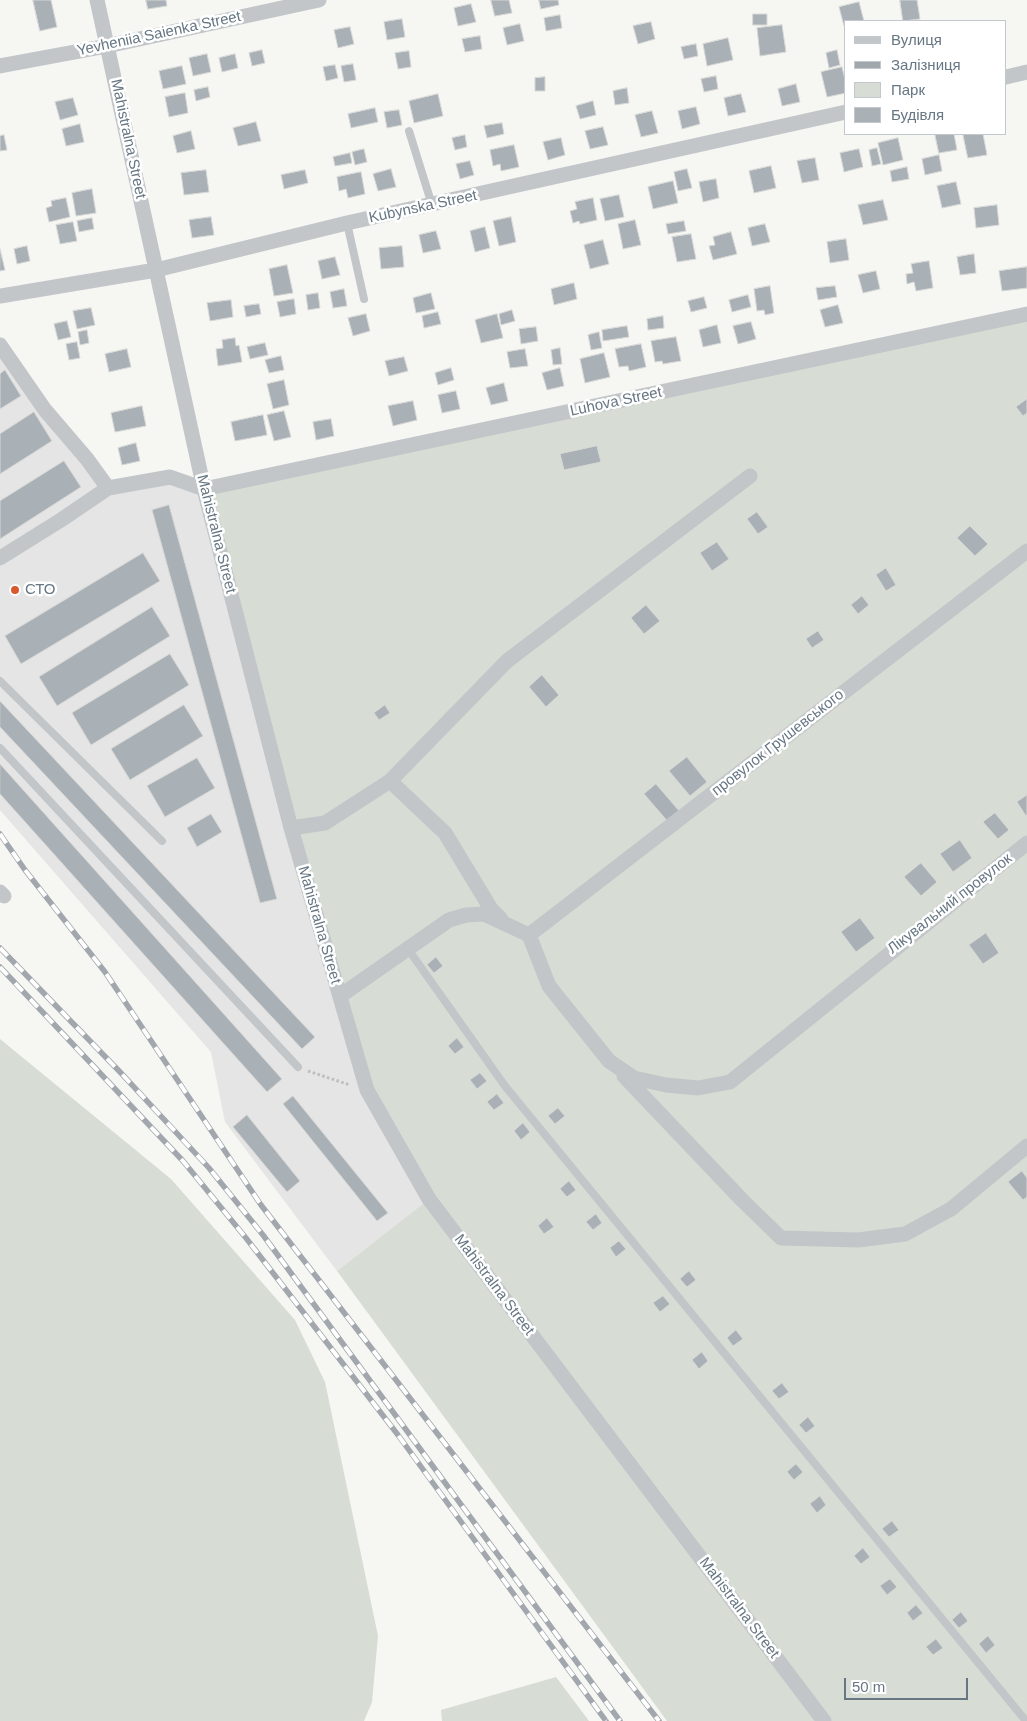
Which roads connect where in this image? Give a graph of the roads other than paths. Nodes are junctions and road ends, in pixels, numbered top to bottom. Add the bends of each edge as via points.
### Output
1 (98, 0) edge
2 (319, 0) edge
3 (107, 46) junction
4 (0, 66) edge
5 (1027, 72) edge
6 (1007, 77) edge
7 (844, 112) edge
8 (408, 131) dead end
9 (432, 205) junction
10 (347, 223) junction
11 (156, 270) junction
12 (0, 296) edge
13 (364, 299) dead end
14 (1027, 314) edge
15 (0, 345) edge
16 (750, 476) dead end
17 (108, 488) junction
18 (204, 490) junction
19 (1027, 551) edge
20 (0, 558) edge
21 (0, 681) edge
22 (0, 748) edge
23 (390, 781) junction
24 (291, 828) junction
25 (162, 841) dead end
26 (1027, 843) edge
27 (505, 923) junction
28 (529, 935) junction
29 (408, 948) junction
30 (340, 996) junction
31 (610, 1061) junction
32 (298, 1067) road end
33 (1027, 1146) edge
34 (824, 1721) edge
35 (1026, 1721) edge

1 - 3 street, Mahistralna Street
2 - 3 street, Yevheniia Saienka Street
3 - 4 street, Yevheniia Saienka Street
3 - 11 street, Mahistralna Street
5 - 6 street
7 - 9 street, Kubynska Street
8 - 9 lane
9 - 10 street, Kubynska Street
10 - 11 street, Kubynska Street
10 - 13 lane
11 - 12 street, Kubynska Street
11 - 18 street, Mahistralna Street
14 - 18 street, Luhova Street
15 - 17 street via 44,410
16 - 23 street via 507,661
17 - 18 street via 170,477
17 - 20 street
18 - 24 street, Mahistralna Street
19 - 28 street, провулок Грушевського
21 - 25 lane
22 - 32 lane
23 - 24 street via 325,823
23 - 27 street via 445,832 491,909
24 - 30 street, Mahistralna Street
26 - 31 street, Лікувальний провулок via 730,1082 698,1088 666,1085 634,1078
27 - 28 street
27 - 29 street via 484,914 466,915 449,920
28 - 31 street via 549,986
29 - 30 street
29 - 35 lane via 505,1086
30 - 34 street, Mahistralna Street via 367,1090 429,1199
31 - 33 street via 781,1238 858,1240 905,1234 951,1209

